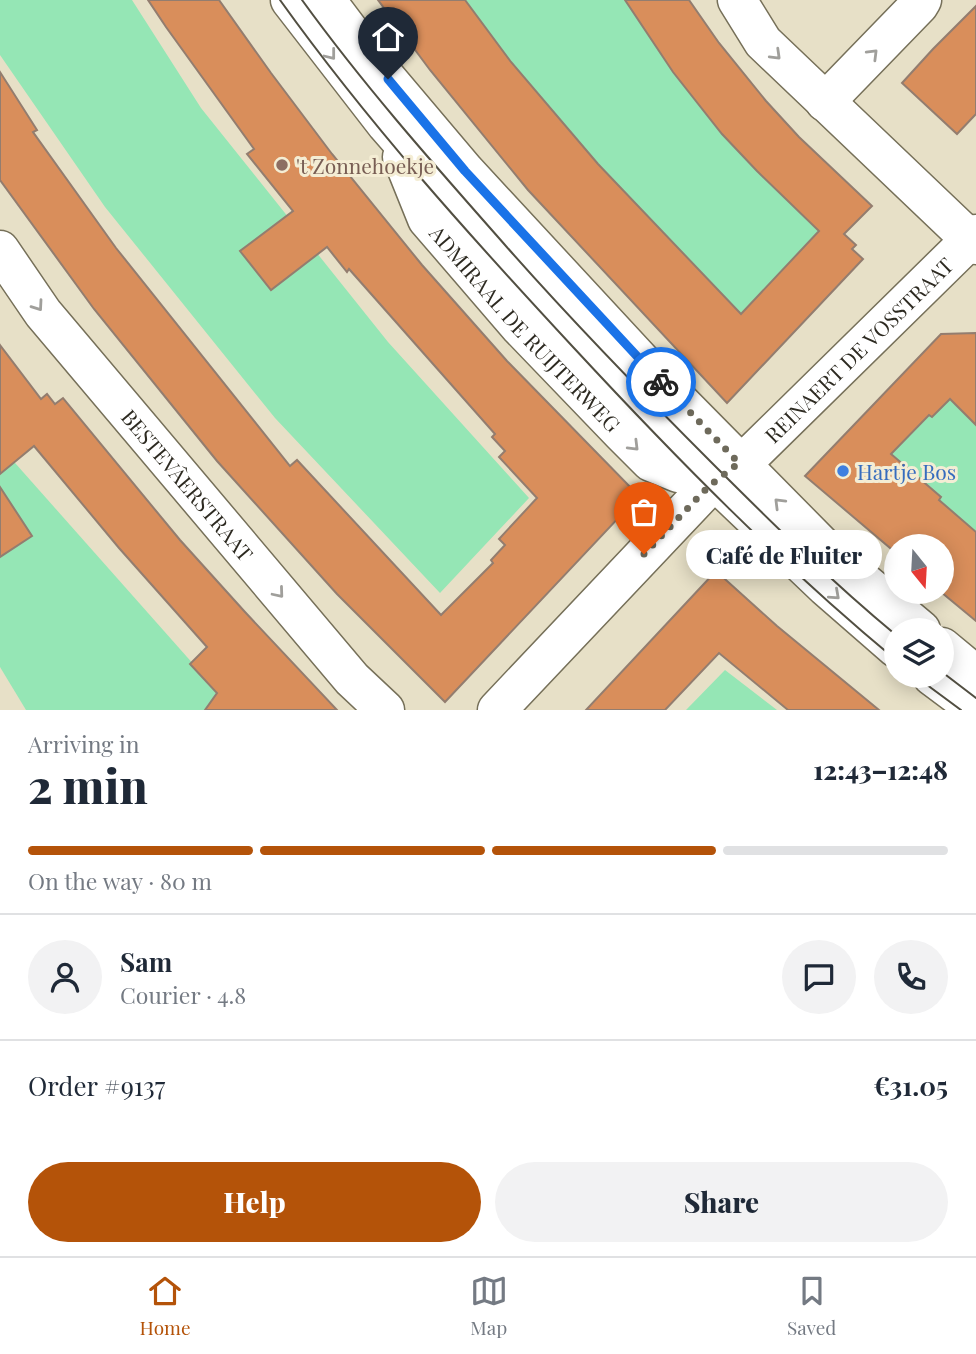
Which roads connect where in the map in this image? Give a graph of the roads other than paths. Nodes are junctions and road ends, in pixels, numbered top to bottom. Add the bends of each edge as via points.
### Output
1 (290, 0) edge
2 (326, 0) edge
3 (737, 0) edge
4 (922, 0) edge
5 (825, 102) junction
6 (974, 240) edge
7 (0, 250) edge
8 (727, 472) junction
9 (907, 618) edge
10 (884, 638) edge
11 (954, 657) edge
12 (976, 675) edge
13 (948, 688) edge
14 (976, 709) edge
15 (385, 710) edge
16 (497, 710) edge

1 -> 8 street, ADMIRAAL DE RUIJTERWEG via 386,124 428,219 520,327 651,462 678,473
2 - 8 street via 465,171 665,387
3 -> 5 street via 763,42
5 -> 4 street
5 - 6 street
6 - 8 street, REINAERT DE VOSSTRAAT via 755,451
7 -> 15 street, BESTEVÂERSTRAAT via 43,313 352,679
9 -> 8 street
8 -> 10 street via 826,587
8 - 16 street, REINAERT DE VOSSTRAAT
11 - 12 street
13 - 14 street

